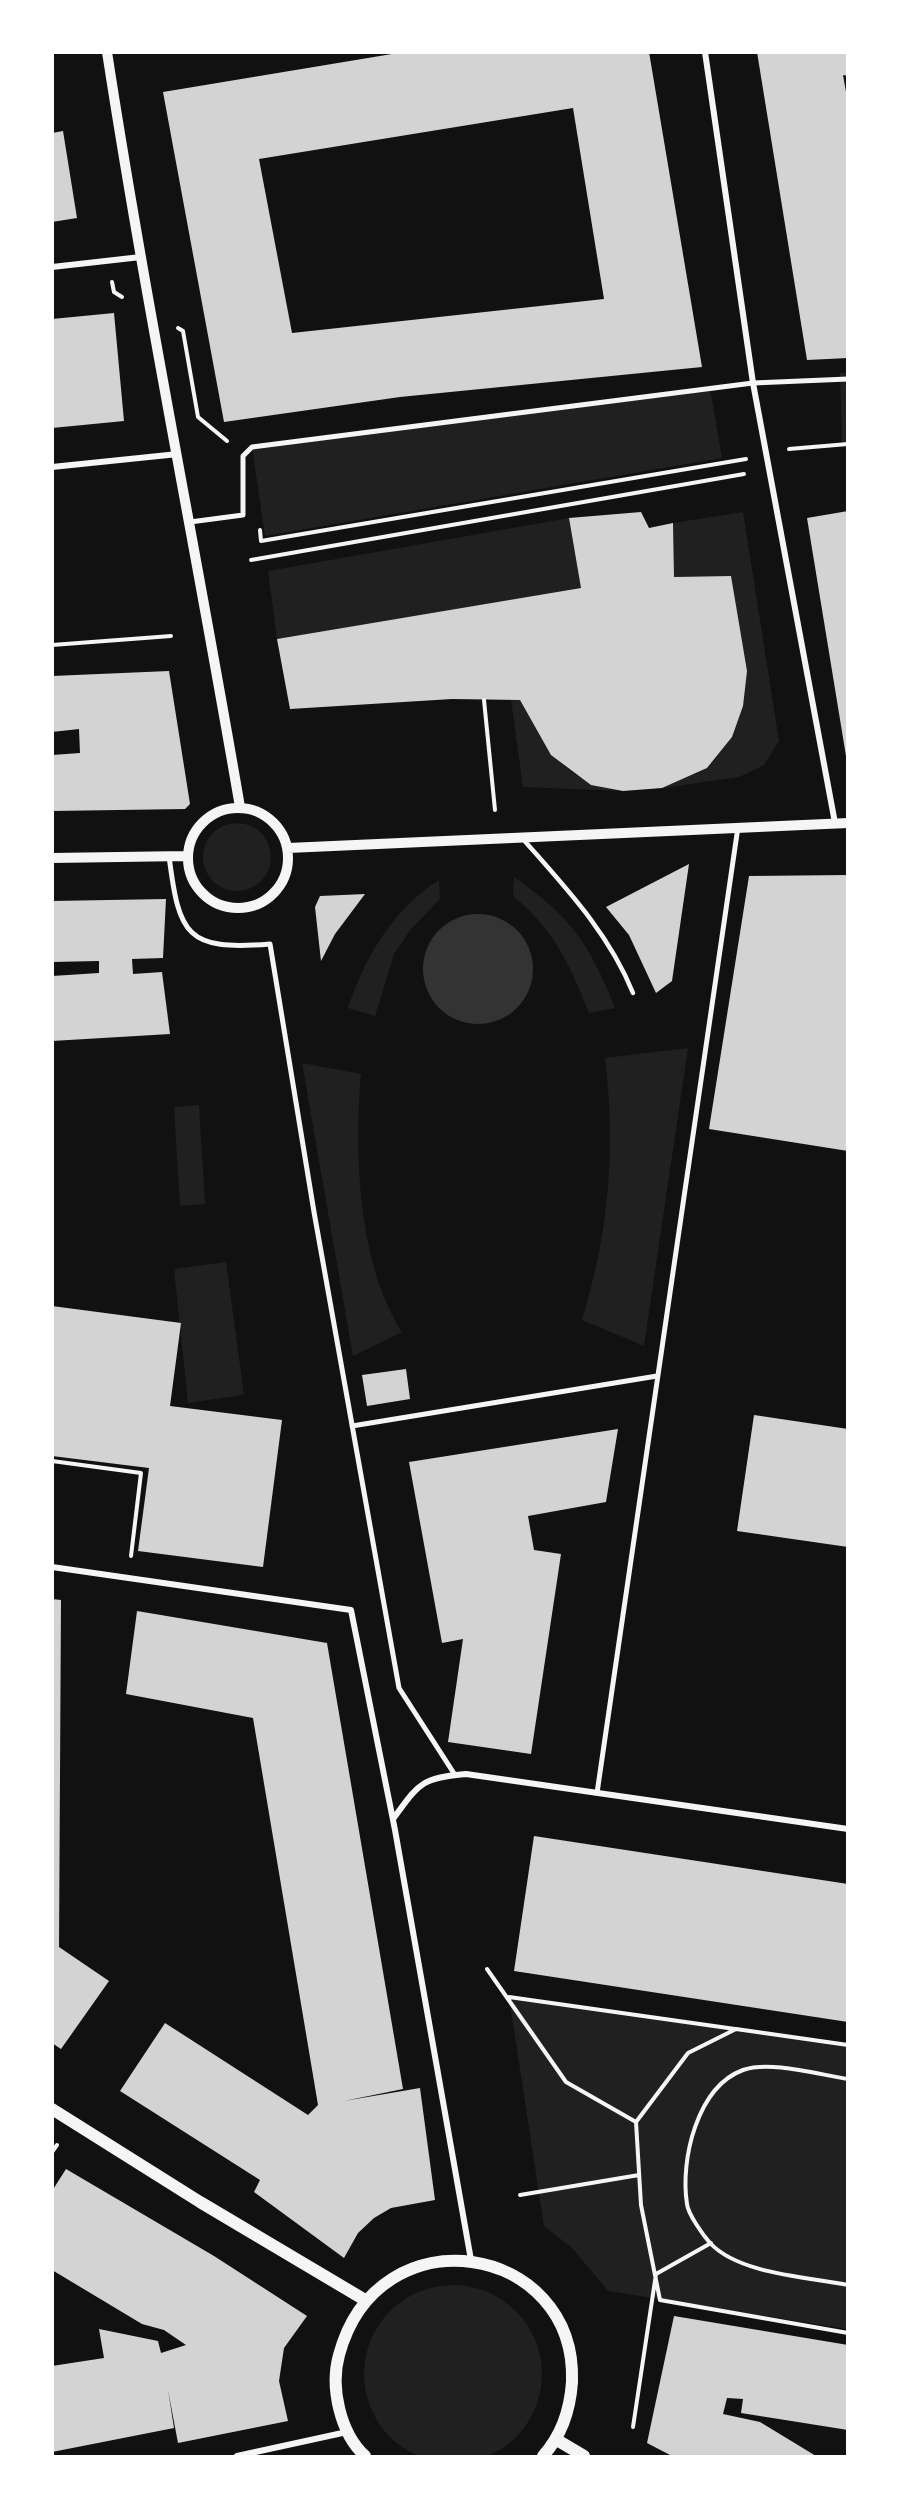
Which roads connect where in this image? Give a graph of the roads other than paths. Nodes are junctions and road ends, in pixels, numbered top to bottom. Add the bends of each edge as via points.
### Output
1 (107, 52) edge
2 (705, 52) edge
3 (141, 257) junction
4 (52, 267) edge
5 (848, 379) edge
6 (753, 383) junction
7 (178, 454) junction
8 (52, 467) edge
9 (190, 522) junction
10 (240, 807) junction
11 (848, 823) edge
12 (835, 824) junction
13 (738, 827) junction
14 (522, 838) junction
15 (288, 848) junction
16 (169, 856) junction
17 (186, 856) junction
18 (52, 858) edge
19 (633, 993) dead end
20 (657, 1376) junction
21 (352, 1426) junction
22 (52, 1567) edge
23 (455, 1775) junction
24 (597, 1793) junction
25 (393, 1819) junction
26 (848, 1829) edge
27 (52, 2109) edge
28 (471, 2260) junction
29 (364, 2300) junction
30 (347, 2432) junction
31 (557, 2440) junction
32 (359, 2455) edge
33 (237, 2457) edge
34 (543, 2457) edge
35 (584, 2457) edge

1 - 3 street
2 - 6 street
3 - 4 street
3 - 7 street
5 - 6 street
6 - 9 street via 252,447 243,456 243,515
6 - 12 street
7 - 8 street
7 - 9 street
9 - 10 street
10 - 15 street via 261,813 279,828
10 - 17 street via 214,813 195,830
11 - 12 street
12 - 13 street
13 - 14 street
13 - 20 street
14 - 15 street
14 - 19 lane via 601,932 620,961
15 - 17 street via 286,873 274,894 253,907 229,908 207,899 191,880
16 - 17 street
16 - 18 street
16 - 21 street via 174,898 185,927 203,941 231,947 270,944
20 - 21 street
20 - 24 street
21 - 23 street via 399,1688
22 - 25 street via 351,1611
23 - 24 street
23 - 25 street via 435,1777 418,1785
24 - 26 street
25 - 28 street
27 - 29 main road
28 - 29 main road via 431,2262 395,2276
28 - 31 main road via 507,2272 531,2289 562,2327 572,2365 571,2403
29 - 30 main road via 346,2330 336,2364 336,2399
30 - 32 main road
30 - 33 street
31 - 34 main road
31 - 35 main road

